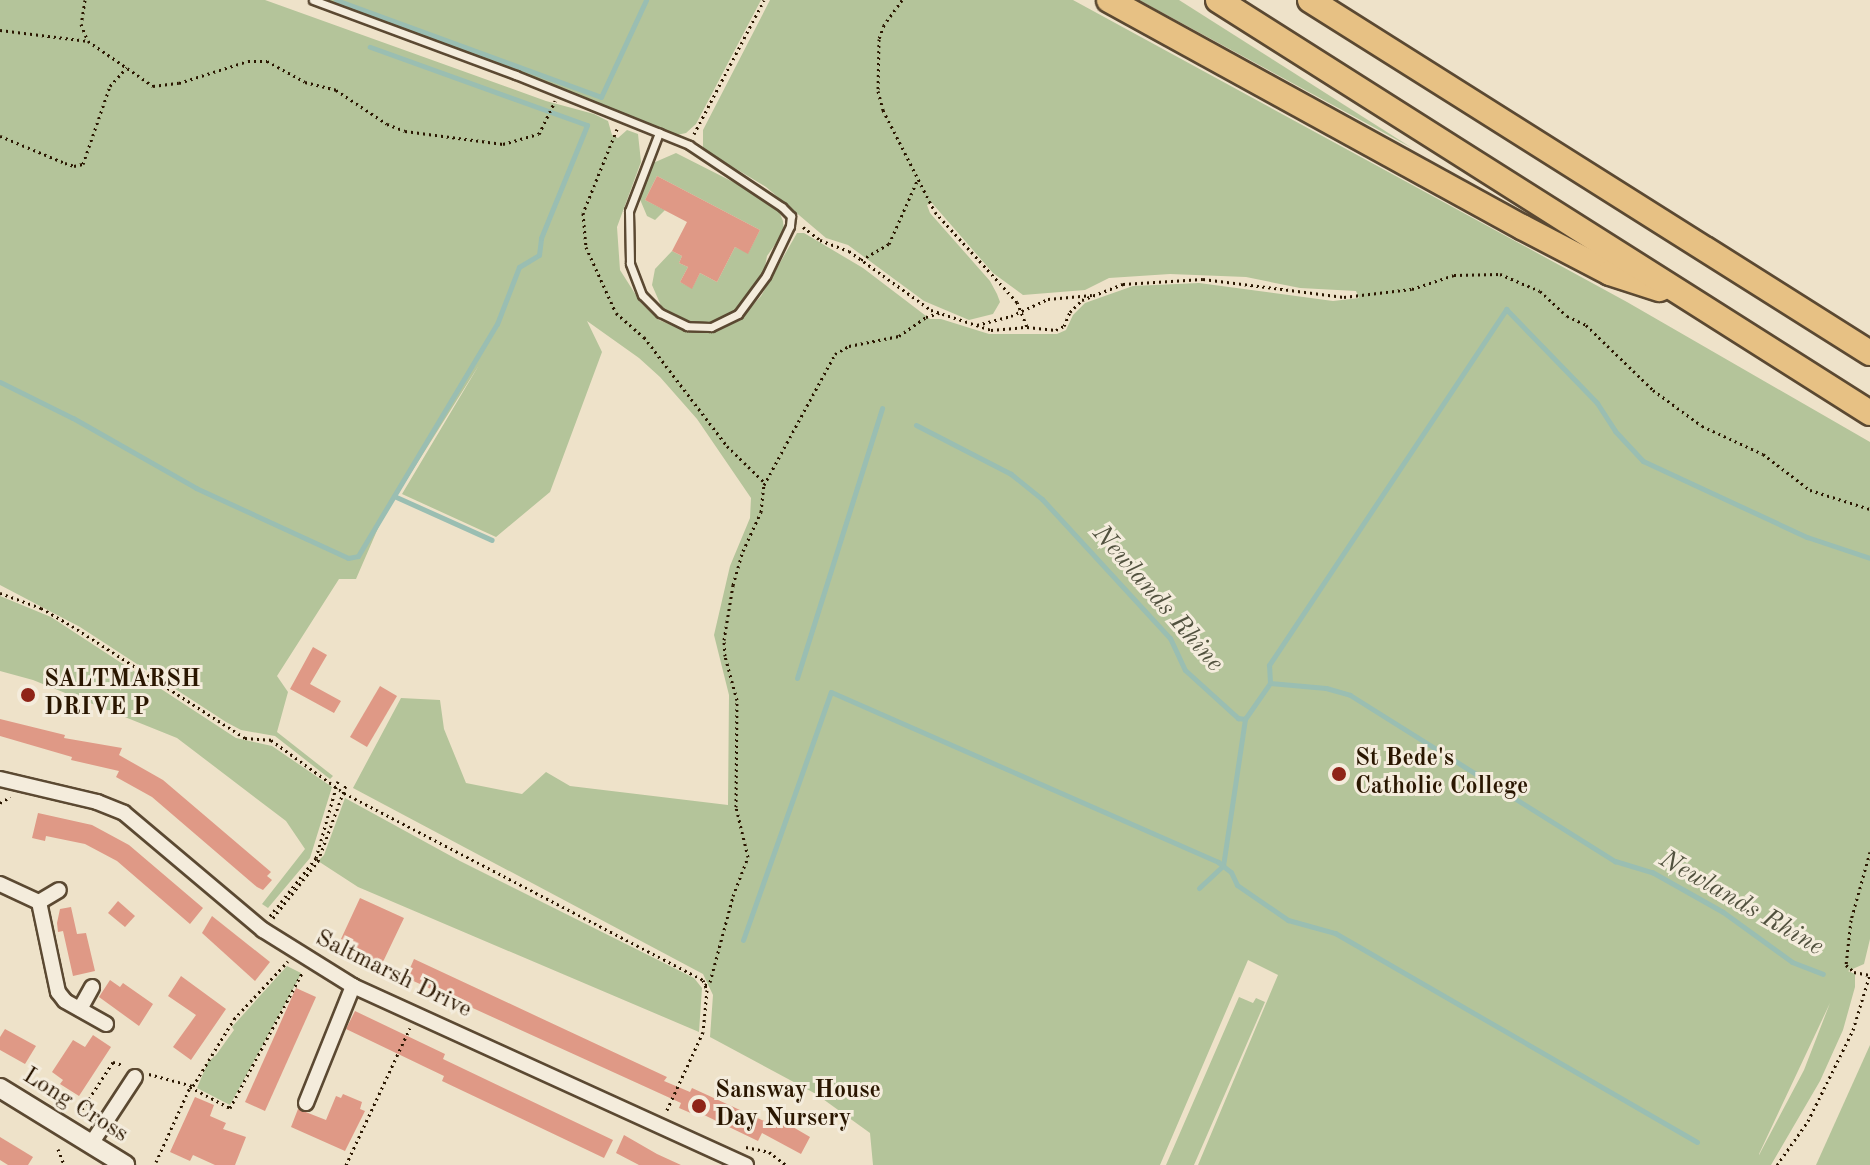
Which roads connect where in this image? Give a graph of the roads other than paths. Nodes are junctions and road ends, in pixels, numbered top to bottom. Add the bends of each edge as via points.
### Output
1 (313, 0) edge
2 (1109, 0) edge
3 (1218, 0) edge
4 (1310, 0) edge
5 (1332, 0) edge
6 (1462, 95) junction
7 (659, 133) junction
8 (1695, 302) junction
9 (1870, 353) edge
10 (1870, 413) edge
11 (0, 779) edge
12 (0, 884) edge
13 (59, 890) dead end
14 (39, 902) junction
15 (353, 986) junction
16 (92, 987) dead end
17 (80, 1009) junction
18 (106, 1024) dead end
19 (135, 1077) road end
20 (0, 1088) edge
21 (306, 1103) dead end
22 (91, 1144) junction
23 (119, 1163) edge
24 (746, 1165) edge

1 - 7 lane
2 - 8 highway via 1610,273
3 - 8 highway
4 - 6 highway
5 - 6 highway
6 - 9 highway
7 - 7 lane via 634,192 627,246 642,295 671,320 704,328 721,324 738,314 766,276 791,216 689,145
8 - 10 highway
11 - 15 street, Saltmarsh Drive via 124,813 291,956
12 - 14 street
13 - 14 street
14 - 17 street via 55,986 65,1001
15 - 21 street
15 - 24 street, Saltmarsh Drive
16 - 17 street
17 - 18 street
19 - 22 street
20 - 22 street, Long Cross
22 - 23 street, Long Cross

